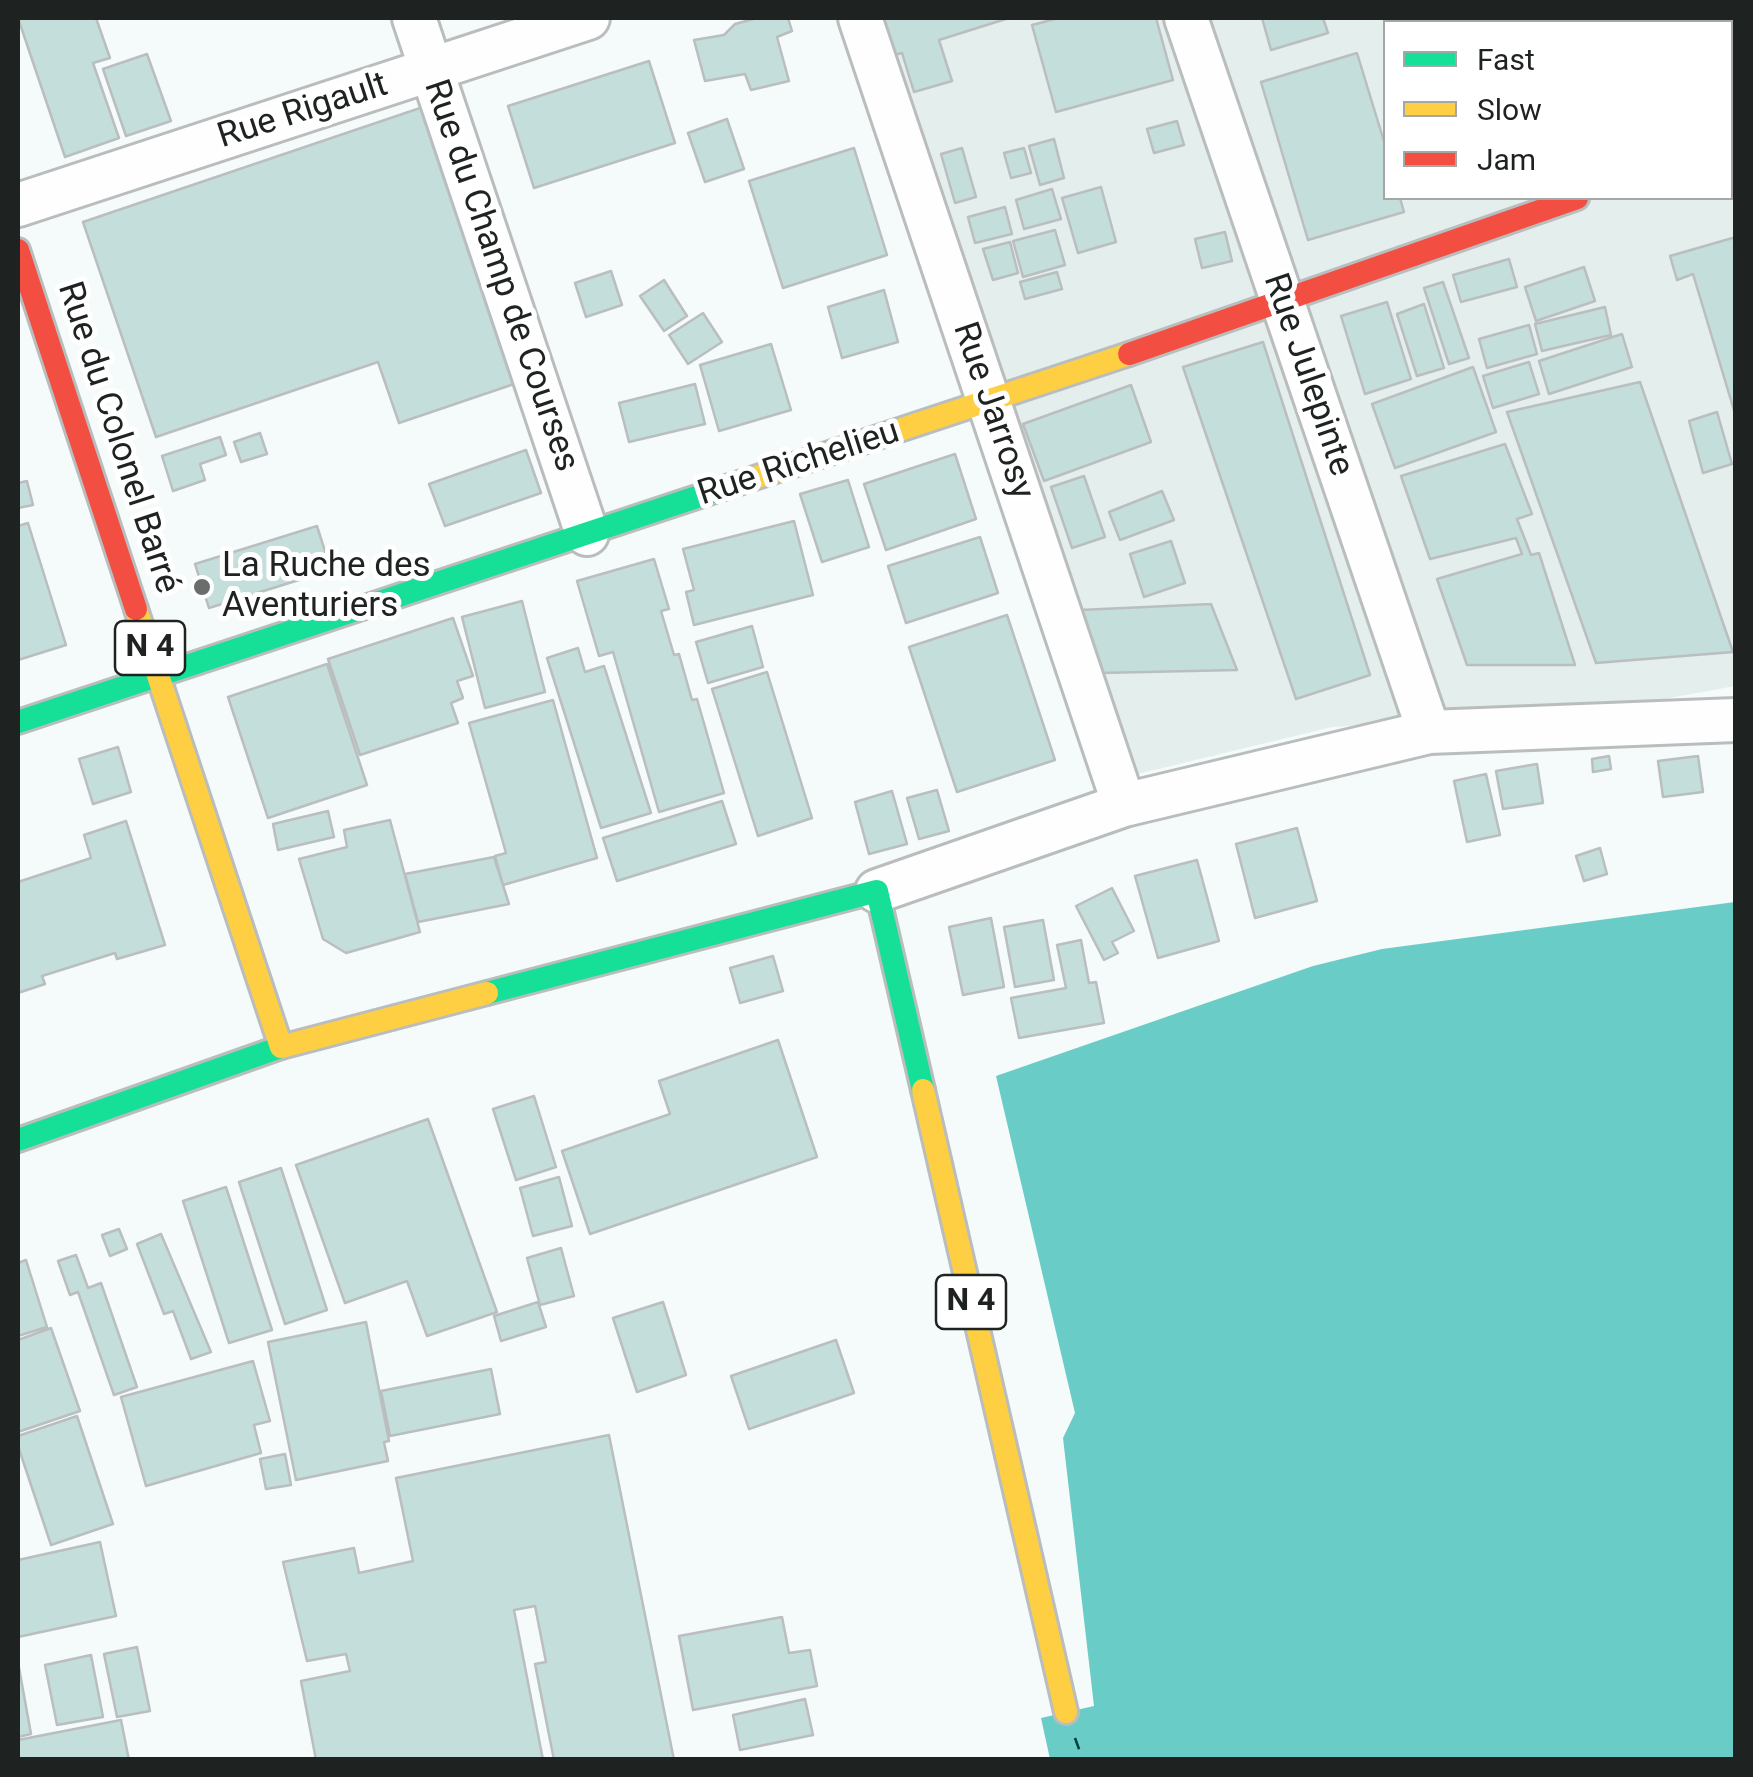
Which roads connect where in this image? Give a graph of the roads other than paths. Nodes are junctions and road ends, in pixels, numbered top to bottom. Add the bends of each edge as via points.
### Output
1 (414, 18) edge
2 (588, 18) edge
3 (860, 18) edge
4 (1186, 18) edge
5 (431, 70) junction
6 (1570, 200) edge
7 (18, 205) edge
8 (18, 250) edge
9 (1283, 303) junction
10 (989, 402) junction
11 (587, 534) junction
12 (159, 677) junction
13 (1736, 720) edge
14 (18, 722) edge
15 (1429, 732) junction
16 (1124, 806) junction
17 (877, 891) junction
18 (281, 1047) junction
19 (18, 1140) edge
20 (1066, 1712) dead end

1 - 5 street, Rue du Champ de Courses
2 - 5 street, Rue Rigault
3 - 10 street, Rue Jarrosy
4 - 9 street, Rue Julepinte
5 - 7 street, Rue Rigault
5 - 11 street, Rue du Champ de Courses
6 - 9 main road, Rue Richelieu
8 - 12 main road, Rue du Colonel Barré / N 4
9 - 10 main road, Rue Richelieu
9 - 15 street, Rue Julepinte
10 - 11 main road, Rue Richelieu
10 - 16 street, Rue Jarrosy
11 - 12 main road, Rue Richelieu
12 - 14 main road, Rue Richelieu
12 - 18 main road, Rue du Colonel Barré / N 4
13 - 15 street
15 - 16 street
16 - 17 street
17 - 18 main road
17 - 20 main road, N 4
18 - 19 main road

